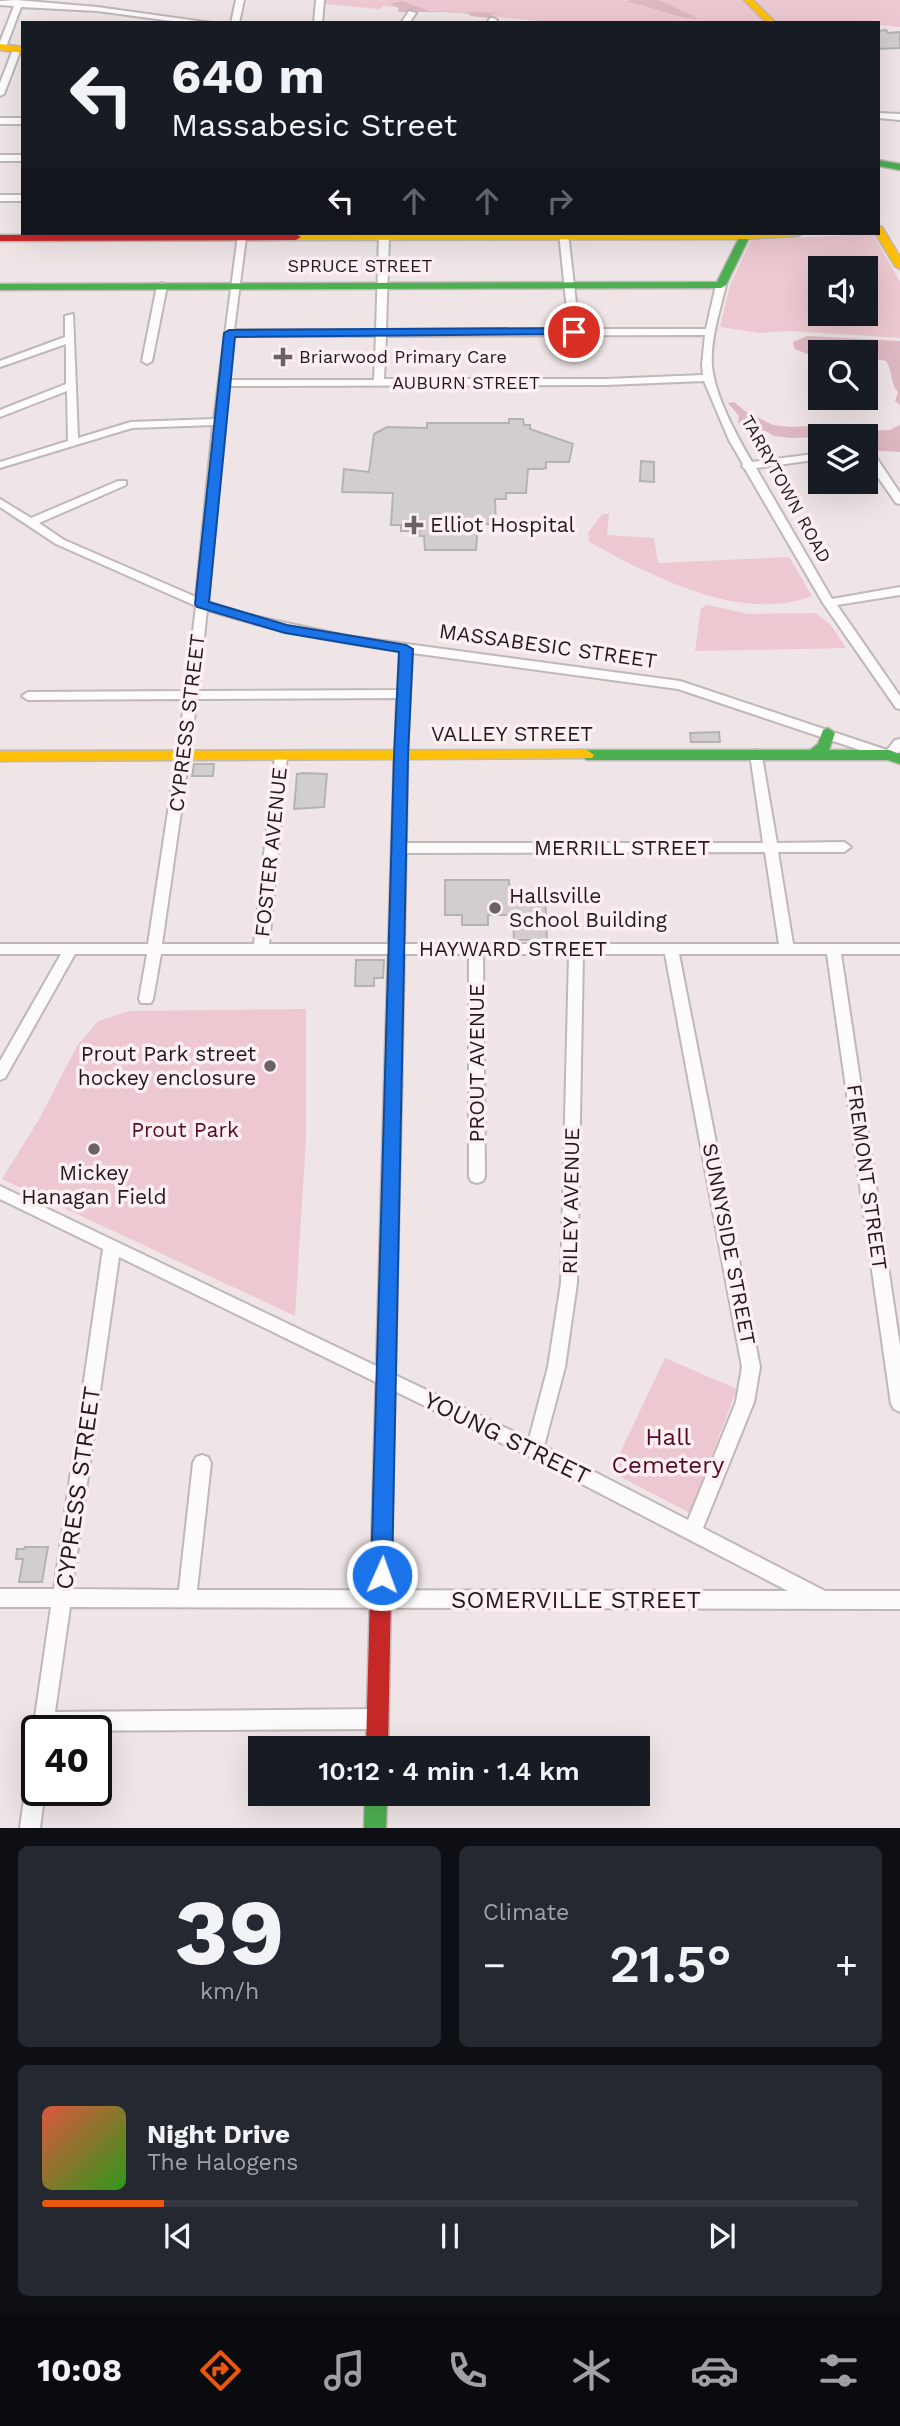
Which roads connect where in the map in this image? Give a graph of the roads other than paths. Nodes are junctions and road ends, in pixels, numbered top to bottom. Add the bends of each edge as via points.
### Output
1 (118, 0) edge
2 (240, 0) edge
3 (320, 0) edge
4 (748, 0) edge
5 (19, 1) edge
6 (0, 3) edge
7 (115, 12) junction
8 (412, 13) dead end
9 (108, 21) edge
10 (178, 21) edge
11 (235, 21) edge
12 (318, 21) edge
13 (406, 21) edge
14 (770, 21) edge
15 (10, 48) edge
16 (2, 81) edge
17 (0, 94) edge
18 (880, 115) edge
19 (900, 117) edge
20 (0, 121) edge
21 (21, 121) edge
22 (0, 158) edge
23 (21, 158) edge
24 (880, 163) edge
25 (900, 167) edge
26 (0, 198) edge
27 (21, 198) edge
28 (900, 228) edge
29 (880, 229) edge
30 (880, 231) edge
31 (503, 235) edge
32 (563, 235) edge
33 (745, 235) edge
34 (231, 236) edge
35 (384, 237) junction
36 (0, 238) edge
37 (900, 266) edge
38 (235, 285) junction
39 (382, 285) junction
40 (569, 285) junction
41 (721, 285) junction
42 (162, 286) junction
43 (0, 287) edge
44 (71, 316) dead end
45 (710, 331) junction
46 (381, 332) junction
47 (574, 332) junction
48 (229, 333) junction
49 (70, 339) junction
50 (147, 361) dead end
51 (0, 364) edge
52 (709, 378) junction
53 (223, 383) junction
54 (379, 383) junction
55 (71, 386) junction
56 (0, 414) edge
57 (219, 422) junction
58 (73, 443) junction
59 (808, 458) edge
60 (0, 466) edge
61 (747, 466) junction
62 (878, 467) edge
63 (122, 483) dead end
64 (900, 501) edge
65 (0, 502) edge
66 (29, 523) junction
67 (900, 591) edge
68 (830, 603) junction
69 (202, 604) junction
70 (406, 649) junction
71 (403, 694) junction
72 (28, 696) dead end
73 (190, 696) junction
74 (900, 705) edge
75 (828, 733) junction
76 (896, 752) edge
77 (756, 754) junction
78 (815, 754) junction
79 (184, 755) junction
80 (0, 756) edge
81 (281, 756) junction
82 (401, 756) junction
83 (844, 847) dead end
84 (400, 848) junction
85 (769, 848) junction
86 (0, 949) edge
87 (71, 949) junction
88 (155, 949) junction
89 (261, 949) junction
90 (398, 949) junction
91 (476, 949) junction
92 (576, 949) junction
93 (671, 949) junction
94 (787, 949) junction
95 (833, 949) junction
96 (900, 949) edge
97 (146, 999) dead end
98 (0, 1074) edge
99 (477, 1177) dead end
100 (0, 1192) edge
101 (112, 1245) junction
102 (387, 1379) junction
103 (900, 1404) edge
104 (534, 1450) junction
105 (202, 1463) dead end
106 (693, 1531) junction
107 (0, 1598) edge
108 (62, 1598) junction
109 (187, 1599) junction
110 (381, 1599) junction
111 (822, 1599) junction
112 (900, 1600) edge
113 (46, 1715) edge
114 (378, 1719) junction
115 (112, 1725) edge
116 (377, 1736) edge
117 (33, 1806) edge
118 (376, 1806) edge
119 (30, 1828) edge
120 (375, 1828) edge

1 - 7 street
2 - 11 street
3 - 12 street
4 - 14 street
5 - 6 street
5 - 7 street
5 - 15 street
7 - 9 street
7 - 10 street
8 - 13 street
15 - 16 street
16 - 17 street
18 - 19 street
20 - 21 street
22 - 23 street
24 - 25 street
26 - 27 street
28 - 29 street
30 - 37 street
31 - 35 street
32 - 40 street
33 - 41 street, TARRYTOWN ROAD
34 - 35 street
34 - 36 street
34 - 38 street, CYPRESS STREET
35 - 39 street
38 - 39 street, SPRUCE STREET
38 - 42 street, SPRUCE STREET
38 - 48 street, CYPRESS STREET
39 - 40 street, SPRUCE STREET
39 - 46 street
40 - 41 street, SPRUCE STREET
40 - 47 street
41 - 45 street, TARRYTOWN ROAD
42 - 43 street, SPRUCE STREET
42 - 50 street
44 - 49 street
45 - 47 street
45 - 52 street, TARRYTOWN ROAD
46 - 47 street
46 - 48 street
46 - 54 street
48 - 53 street, CYPRESS STREET
49 - 51 street
49 - 55 street
52 - 54 street, AUBURN STREET
52 - 61 street, TARRYTOWN ROAD
53 - 54 street, AUBURN STREET
53 - 57 street, CYPRESS STREET
55 - 56 street
55 - 58 street
57 - 58 street via 131,425
57 - 69 street, CYPRESS STREET
58 - 60 street
59 - 61 street
61 - 68 street, TARRYTOWN ROAD
62 - 64 street
63 - 66 street
65 - 66 street, MASSABESIC STREET
66 - 69 street, MASSABESIC STREET via 60,542
67 - 68 street
68 - 74 street, TARRYTOWN ROAD
69 - 70 street, MASSABESIC STREET via 294,631
69 - 73 street, CYPRESS STREET
70 - 71 street
70 - 75 street, MASSABESIC STREET via 680,685
71 - 73 street
71 - 82 street
72 - 73 street
73 - 79 street, CYPRESS STREET
75 - 76 street, MASSABESIC STREET
75 - 78 street via 825,746
76 - 78 street, VALLEY STREET
77 - 78 street, VALLEY STREET
77 - 82 street, VALLEY STREET
77 - 85 street
79 - 80 street, VALLEY STREET
79 - 81 street, VALLEY STREET
79 - 88 street, CYPRESS STREET
81 - 82 street, VALLEY STREET
81 - 89 street, FOSTER AVENUE
82 - 84 street
83 - 85 street, MERRILL STREET
84 - 85 street, MERRILL STREET
84 - 90 street
85 - 94 street
86 - 87 street, HAYWARD STREET
87 - 88 street, HAYWARD STREET
87 - 98 street
88 - 89 street, HAYWARD STREET
88 - 97 street, CYPRESS STREET
89 - 90 street, HAYWARD STREET
90 - 91 street, HAYWARD STREET
90 - 102 street
91 - 92 street, HAYWARD STREET
91 - 99 street, PROUT AVENUE
92 - 93 street, HAYWARD STREET
92 - 104 street, RILEY AVENUE via 569,1283 563,1333
93 - 94 street, HAYWARD STREET
93 - 106 street, SUNNYSIDE STREET via 751,1367 745,1402
94 - 95 street, HAYWARD STREET
95 - 96 street, HAYWARD STREET
95 - 103 street, FREMONT STREET
100 - 101 street, YOUNG STREET
101 - 102 street, YOUNG STREET
101 - 108 street, CYPRESS STREET
102 - 104 street, YOUNG STREET
102 - 110 street
104 - 106 street, YOUNG STREET
105 - 109 street
106 - 111 street, YOUNG STREET
107 - 108 street, SOMERVILLE STREET
108 - 109 street, SOMERVILLE STREET
108 - 113 street, CYPRESS STREET
109 - 110 street, SOMERVILLE STREET
110 - 111 street, SOMERVILLE STREET
110 - 114 street
111 - 112 street, SOMERVILLE STREET
114 - 115 street
114 - 116 street
117 - 119 street
118 - 120 street

